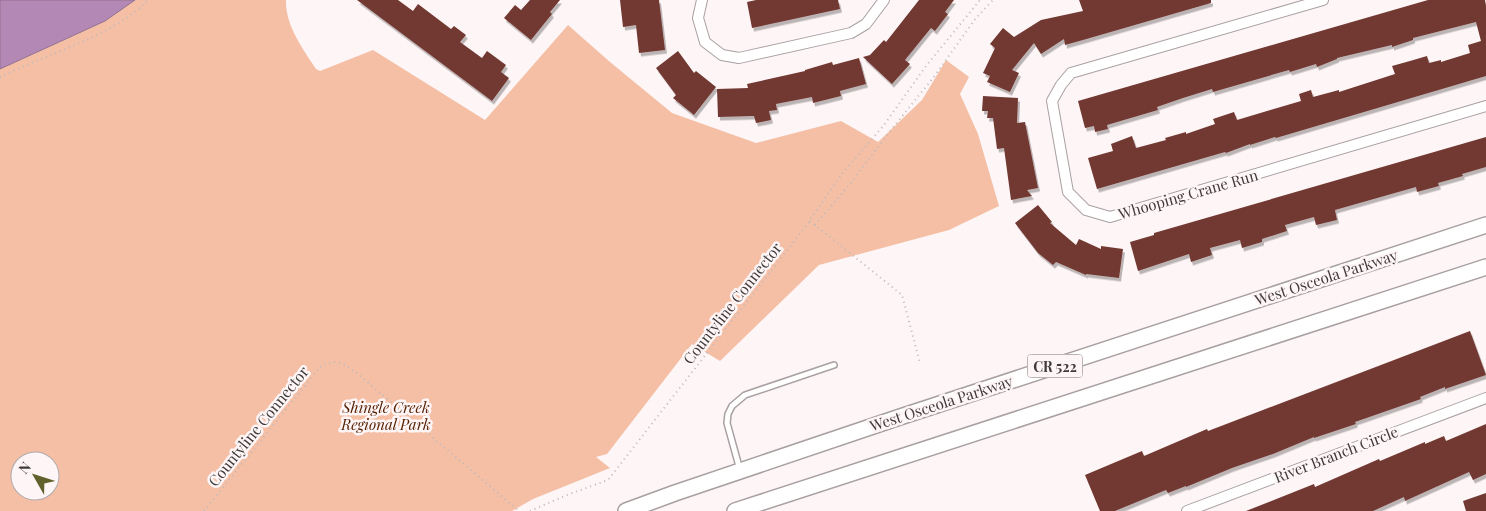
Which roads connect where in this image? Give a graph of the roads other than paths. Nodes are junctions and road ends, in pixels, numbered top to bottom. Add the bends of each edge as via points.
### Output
1 (702, 0) edge
2 (884, 0) edge
3 (1323, 0) edge
4 (1486, 106) edge
5 (1486, 225) edge
6 (1486, 267) edge
7 (834, 365) dead end
8 (1486, 398) edge
9 (740, 471) junction
10 (626, 511) edge
11 (735, 511) edge
12 (1187, 511) edge

1 - 2 street via 698,18 705,42 722,55 739,58 851,33 866,24
3 - 4 street, Whooping Crane Run via 1071,73 1052,101 1068,192 1086,210 1110,217
5 - 9 main road, West Osceola Parkway / CR 522
6 - 11 main road, CR 522
7 - 9 lane via 745,394 732,406 727,423
8 - 12 street, River Branch Circle
9 - 10 main road, West Osceola Parkway / CR 522

